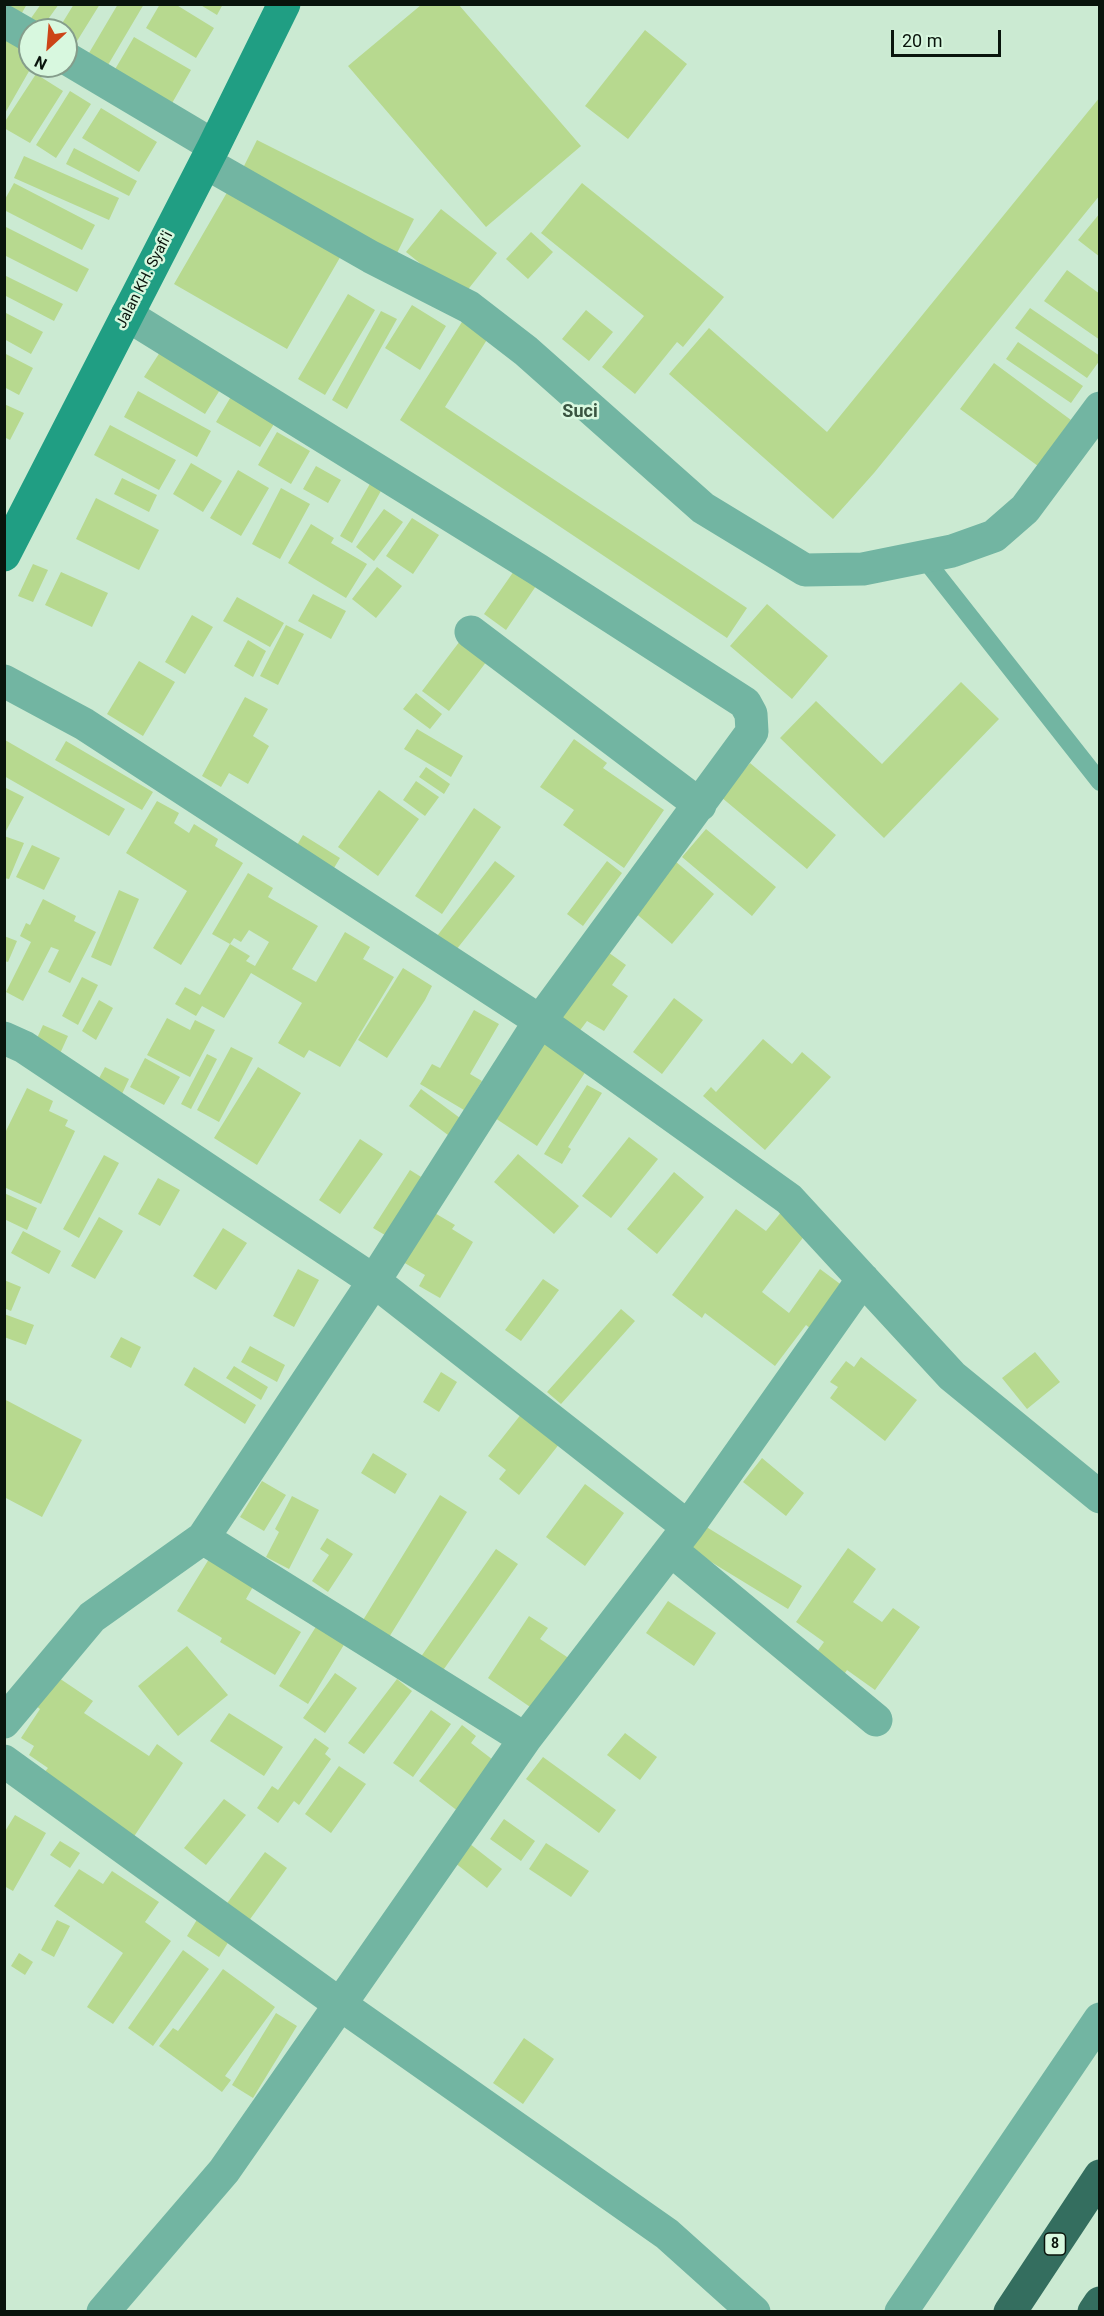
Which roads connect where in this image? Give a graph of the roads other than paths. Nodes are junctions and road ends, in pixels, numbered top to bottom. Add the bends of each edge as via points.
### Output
1 (284, 4) edge
2 (4, 21) edge
3 (18, 29) edge
4 (78, 66) edge
5 (210, 155) junction
6 (127, 315) junction
7 (1100, 408) edge
8 (4, 555) edge
9 (923, 557) junction
10 (471, 632) dead end
11 (4, 681) edge
12 (1100, 782) edge
13 (700, 805) junction
14 (540, 1021) junction
15 (4, 1038) edge
16 (862, 1280) junction
17 (374, 1281) junction
18 (1100, 1497) edge
19 (680, 1538) junction
20 (203, 1539) junction
21 (7, 1714) edge
22 (876, 1719) dead end
23 (525, 1739) junction
24 (4, 1761) edge
25 (341, 2005) junction
26 (1100, 2019) edge
27 (1100, 2176) edge
28 (1100, 2303) edge
29 (103, 2312) edge
30 (754, 2312) edge
31 (902, 2312) edge
32 (1010, 2312) edge
33 (1094, 2312) edge

1 - 5 main road, Jalan KH. Syafi'i
2 - 3 street
4 - 5 street
5 - 6 main road, Jalan KH. Syafi'i
5 - 9 street via 371,257 469,307 526,351 703,508 805,570 863,569
6 - 8 main road, Jalan KH. Syafi'i
6 - 13 street via 745,703 752,714 752,732
7 - 9 street via 1025,509 994,536
9 - 12 lane
10 - 13 street
11 - 14 street via 84,724
13 - 14 street
14 - 16 street via 789,1199
14 - 17 street
15 - 17 street via 24,1047
16 - 18 street via 952,1376
16 - 19 street
17 - 19 street
17 - 20 street
19 - 22 street
19 - 23 street
20 - 21 street via 92,1617
20 - 23 street
23 - 25 street
24 - 25 street
25 - 29 street via 224,2171
25 - 30 street via 667,2234
26 - 31 street
27 - 32 highway, 8
28 - 33 highway

